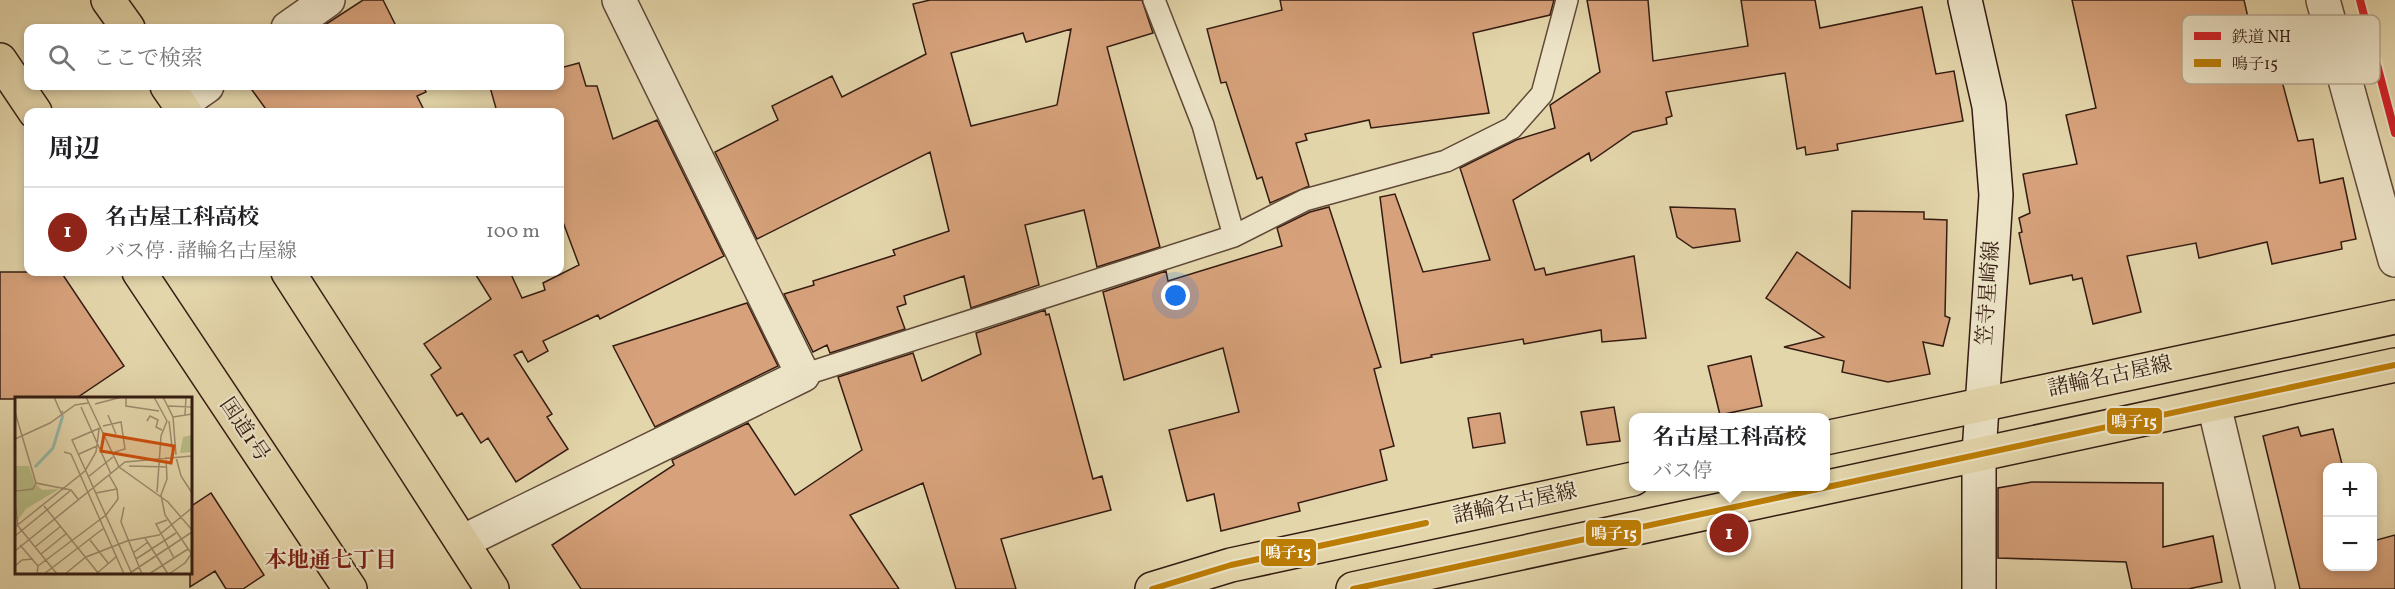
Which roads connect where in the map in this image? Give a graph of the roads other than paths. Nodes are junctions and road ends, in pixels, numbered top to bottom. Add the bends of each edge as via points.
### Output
1 (108, 0) edge
2 (328, 0) edge
3 (620, 0) edge
4 (1154, 0) edge
5 (1567, 0) edge
6 (1965, 0) edge
7 (2323, 0) edge
8 (2327, 15) edge
9 (125, 24) edge
10 (294, 24) edge
11 (0, 60) edge
12 (2346, 84) edge
13 (199, 90) edge
14 (177, 101) edge
15 (32, 108) edge
16 (1234, 236) junction
17 (2395, 260) edge
18 (142, 276) edge
19 (291, 276) edge
20 (2395, 317) edge
21 (2395, 364) edge
22 (803, 375) junction
23 (1982, 405) junction
24 (2214, 405) junction
25 (1830, 437) edge
26 (1979, 453) junction
27 (1629, 480) edge
28 (1830, 485) edge
29 (1804, 491) edge
30 (462, 542) junction
31 (350, 589) edge
32 (492, 589) edge
33 (1152, 589) edge
34 (1353, 589) edge
35 (1979, 589) edge
36 (2259, 589) edge

1 - 9 main road
2 - 10 street
3 - 22 street
4 - 16 lane via 1203,125
5 - 16 lane via 1542,94 1512,128 1446,161 1305,200
6 - 23 street, 笠寺星崎線 via 1989,106 1996,195
7 - 8 street
11 - 15 main road
12 - 17 street
13 - 14 street
16 - 22 lane
18 - 31 main road, 国道1号
19 - 30 main road
20 - 23 main road, 諸輪名古屋線
21 - 24 main road
22 - 30 street
23 - 25 main road, 諸輪名古屋線
23 - 26 street, 笠寺星崎線
24 - 26 main road
24 - 36 street
26 - 28 main road
26 - 35 street, 笠寺星崎線
27 - 33 main road, 諸輪名古屋線 via 1231,564
29 - 34 main road
30 - 32 main road

